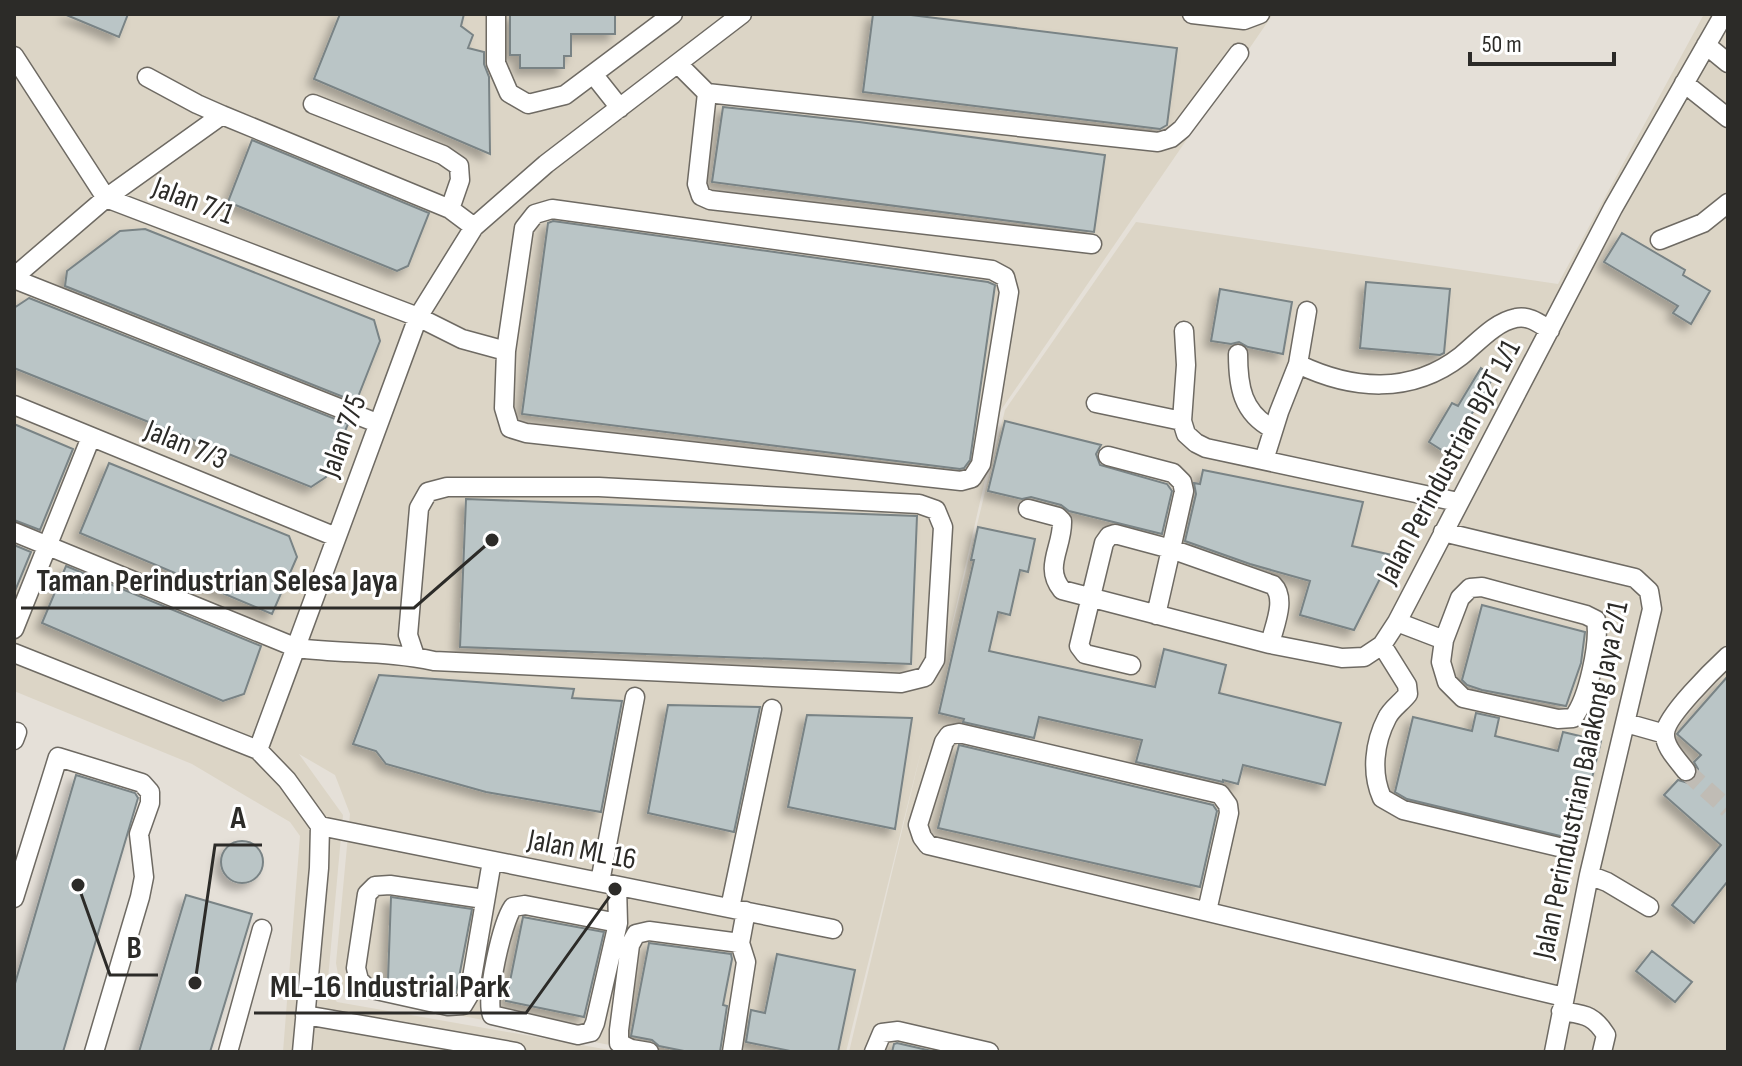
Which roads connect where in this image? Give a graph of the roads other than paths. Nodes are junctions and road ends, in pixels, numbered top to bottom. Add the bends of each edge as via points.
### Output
1 (496, 14) edge
2 (673, 14) edge
3 (742, 14) edge
4 (1192, 14) edge
5 (1260, 14) edge
6 (1724, 14) edge
7 (1706, 45) junction
8 (1239, 53) dead end
9 (14, 56) edge
10 (1728, 63) edge
11 (678, 64) junction
12 (593, 74) junction
13 (147, 77) dead end
14 (1684, 83) junction
15 (707, 93) junction
16 (313, 104) dead end
17 (620, 108) junction
18 (222, 115) junction
19 (1728, 118) edge
20 (106, 198) junction
21 (1728, 203) edge
22 (450, 209) junction
23 (474, 227) junction
24 (1660, 240) dead end
25 (1092, 244) dead end
26 (14, 278) edge
27 (1307, 311) dead end
28 (418, 317) junction
29 (1550, 330) junction
30 (1184, 331) dead end
31 (506, 351) junction
32 (1238, 354) dead end
33 (1298, 364) junction
34 (1096, 403) dead end
35 (14, 405) edge
36 (1182, 421) junction
37 (377, 423) junction
38 (1273, 429) junction
39 (91, 437) junction
40 (1108, 456) dead end
41 (1264, 460) junction
42 (1458, 502) junction
43 (1028, 509) dead end
44 (14, 532) edge
45 (1443, 532) junction
46 (336, 537) junction
47 (47, 546) junction
48 (1171, 549) junction
49 (1090, 597) junction
50 (1156, 615) junction
51 (1397, 622) junction
52 (14, 629) edge
53 (1444, 640) junction
54 (1270, 644) junction
55 (1382, 645) junction
56 (297, 648) junction
57 (14, 653) edge
58 (415, 656) junction
59 (1728, 656) edge
60 (1131, 665) dead end
61 (635, 697) dead end
62 (772, 709) dead end
63 (1626, 723) junction
64 (1665, 734) junction
65 (258, 750) junction
66 (1686, 771) tunnel mouth
67 (320, 826) junction
68 (1563, 848) dead end
69 (492, 861) junction
70 (1589, 875) junction
71 (608, 884) junction
72 (14, 898) edge
73 (484, 899) junction
74 (1649, 907) dead end
75 (738, 910) junction
76 (1207, 911) junction
77 (618, 923) junction
78 (262, 929) dead end
79 (833, 929) dead end
80 (740, 943) junction
81 (1562, 1004) junction
82 (305, 1015) junction
83 (419, 1044) edge
84 (94, 1052) edge
85 (228, 1052) edge
86 (302, 1052) edge
87 (516, 1052) edge
88 (649, 1052) edge
89 (732, 1052) edge
90 (874, 1052) edge
91 (989, 1052) edge
92 (1554, 1052) edge
93 (1602, 1052) edge

1 - 12 street via 496,63 509,93 528,104 565,95
2 - 12 street
3 - 11 street, Jalan 7/5
4 - 5 street via 1244,20
6 - 7 street, Jalan Perindustrian BJ2T 1/1
7 - 10 street
7 - 14 street, Jalan Perindustrian BJ2T 1/1
8 - 15 street via 1182,129 1158,142
9 - 20 street, Jalan 7/1
11 - 15 street
11 - 17 street, Jalan 7/5
12 - 17 street
13 - 18 street
14 - 19 street
14 - 29 street, Jalan Perindustrian BJ2T 1/1
15 - 25 street via 697,184 701,196 710,200
16 - 22 street via 459,166
17 - 23 street, Jalan 7/5
18 - 20 street
18 - 22 street
20 - 26 street
20 - 28 street, Jalan 7/1
21 - 24 street via 1703,223
22 - 23 street
23 - 28 street, Jalan 7/5
26 - 37 street
27 - 33 street
28 - 31 street, Jalan 7/1 via 462,339
28 - 37 street, Jalan 7/5
29 - 33 street via 1516,318 1457,359 1391,386 1358,385
29 - 42 street, Jalan Perindustrian BJ2T 1/1
30 - 36 street
31 - 31 street via 524,228 535,214 552,209 992,270 1005,277 1009,292 981,464 972,478 961,481 526,433 510,428 504,408
32 - 38 street via 1238,382 1247,406
33 - 38 street
34 - 36 street
35 - 39 street, Jalan 7/3
36 - 41 street via 1186,434 1206,448
37 - 46 street, Jalan 7/5
38 - 41 street
39 - 46 street, Jalan 7/3
39 - 47 street
40 - 48 street via 1173,473 1182,482
41 - 42 street
42 - 45 street, Jalan Perindustrian BJ2T 1/1
43 - 49 street via 1062,521 1054,580 1062,590
44 - 47 street
45 - 51 street, Jalan Perindustrian BJ2T 1/1
45 - 63 street, Jalan Perindustrian Balakong Jaya 2/1 via 1635,578 1649,591 1652,609
46 - 56 street, Jalan 7/5
47 - 52 street
47 - 56 street
48 - 49 street via 1109,536
48 - 50 street
48 - 54 street via 1273,585 1281,599
49 - 50 street
49 - 60 street via 1079,646 1085,654
50 - 54 street
51 - 53 street
51 - 55 street, Jalan Perindustrian BJ2T 1/1
53 - 53 street via 1460,598 1470,588 1482,587 1586,615 1596,620 1598,633 1582,707 1573,718 1558,719 1463,698 1447,682 1441,662
54 - 55 street via 1342,658 1364,657
55 - 68 street via 1408,694 1388,715 1379,742 1374,773 1382,798 1403,810
56 - 58 street
56 - 65 street, Jalan 7/5
57 - 65 street
58 - 58 street via 901,683 925,677 935,660 943,527 936,510 919,504 599,487 447,487 428,492 419,508 408,635
59 - 64 street via 1670,720
61 - 71 street
62 - 75 street
63 - 64 street
63 - 70 street, Jalan Perindustrian Balakong Jaya 2/1
64 - 66 street via 1670,751
65 - 67 street
67 - 69 street, Jalan ML 16
67 - 82 street
69 - 71 street, Jalan ML 16
69 - 73 street
70 - 74 street
70 - 81 street, Jalan Perindustrian Balakong Jaya 2/1
71 - 75 street, Jalan ML 16
71 - 77 street
72 - 84 street via 58,757 142,783 150,792 139,834 144,877 140,897
73 - 73 street via 463,1005 367,988 359,980 356,968 367,894 375,886
75 - 79 street, Jalan ML 16
75 - 80 street
76 - 76 street via 1229,813 1220,794 959,733 944,742 918,825 928,845
76 - 81 street
77 - 77 street via 591,1032 578,1035 492,1015 499,954 513,907
78 - 85 street
80 - 88 street via 649,931 636,934 630,945 619,1043
80 - 89 street via 746,962
81 - 92 street, Jalan Perindustrian Balakong Jaya 2/1
81 - 93 street via 1599,1024 1606,1035
82 - 83 street
82 - 86 street
83 - 87 street
90 - 91 street via 882,1033 898,1031

